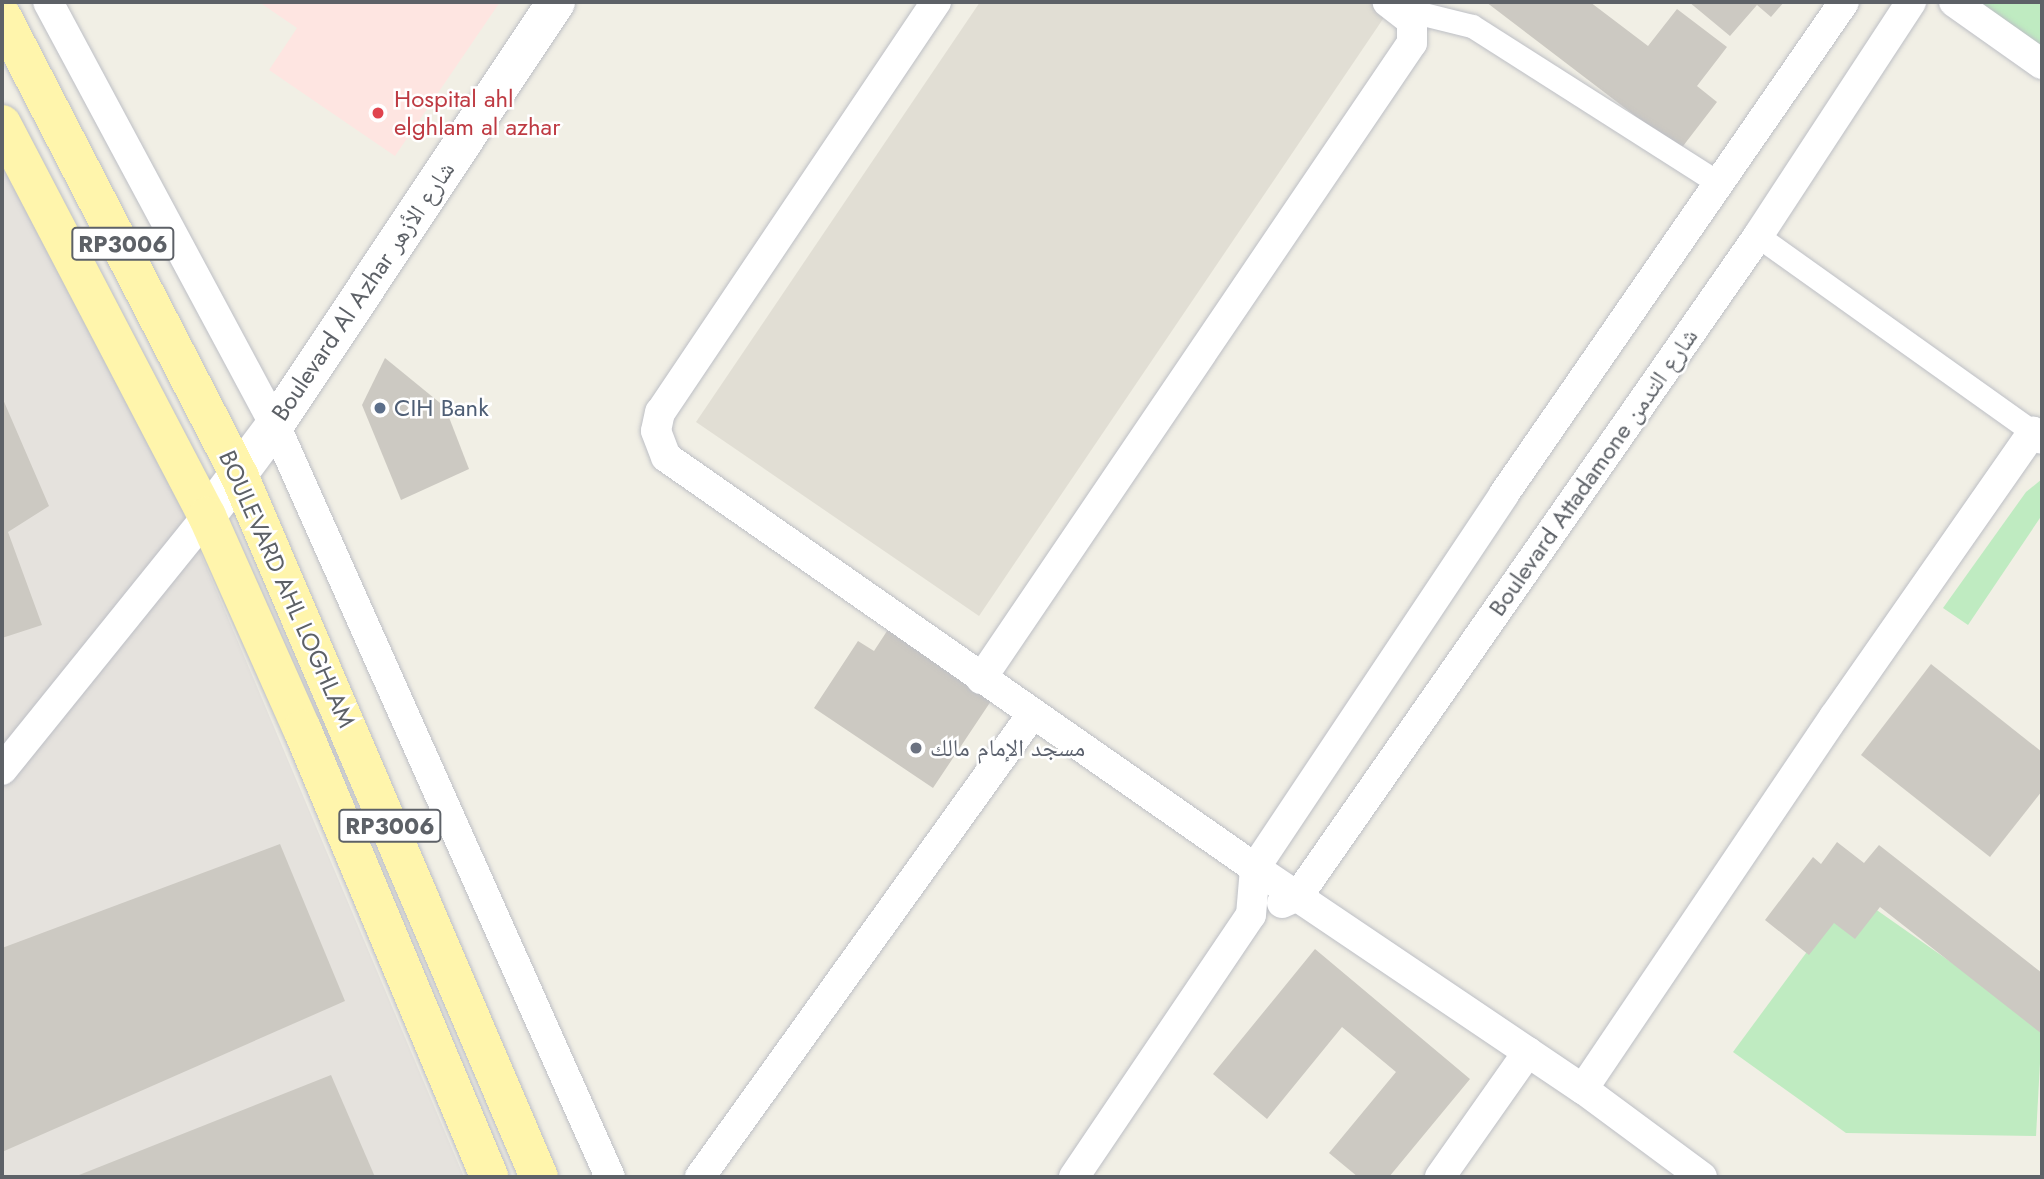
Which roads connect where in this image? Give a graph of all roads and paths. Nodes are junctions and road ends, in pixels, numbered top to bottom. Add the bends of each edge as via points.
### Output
1 (48, 2) edge
2 (556, 2) edge
3 (936, 2) edge
4 (1844, 2) edge
5 (1911, 2) edge
6 (1954, 2) edge
7 (1391, 5) edge
8 (2, 16) edge
9 (2042, 64) edge
10 (2, 124) edge
11 (1718, 183) junction
12 (1758, 236) junction
13 (275, 425) junction
14 (2037, 436) edge
15 (239, 475) junction
16 (207, 516) junction
17 (981, 679) junction
18 (1033, 713) junction
19 (2, 770) edge
20 (1255, 868) junction
21 (1298, 897) junction
22 (1251, 915) junction
23 (1528, 1052) junction
24 (1583, 1089) junction
25 (489, 1177) edge
26 (539, 1177) edge
27 (610, 1177) edge
28 (700, 1177) edge
29 (1074, 1177) edge
30 (1440, 1177) edge
31 (1702, 1177) edge

1 - 13 street
2 - 13 main road, Boulevard Al Azhar شارع الأزهر
3 - 17 street via 670,397 656,430 666,457
4 - 11 street
5 - 12 street, Boulevard Attadamone شارع التدمن
6 - 9 street
7 - 11 street via 1472,26
7 - 17 street via 1412,21 1412,43
8 - 15 main road, BOULEVARD AHL LOGHLAM / RP3006
10 - 16 main road, BOULEVARD AHL LOGHLAM / RP3006
11 - 20 street
12 - 14 street
12 - 21 street, Boulevard Attadamone شارع التدمن
13 - 15 main road, Boulevard Al Azhar شارع الأزهر
13 - 27 street
14 - 24 street via 1834,717
15 - 16 main road, Boulevard Al Azhar شارع الأزهر
15 - 26 main road, BOULEVARD AHL LOGHLAM / RP3006
16 - 19 street
16 - 25 main road, BOULEVARD AHL LOGHLAM / RP3006 via 302,729
17 - 18 street
18 - 20 street
18 - 28 street
20 - 21 street
20 - 22 street
21 - 22 street
21 - 23 street
22 - 29 street
23 - 24 street
23 - 30 street
24 - 31 street

